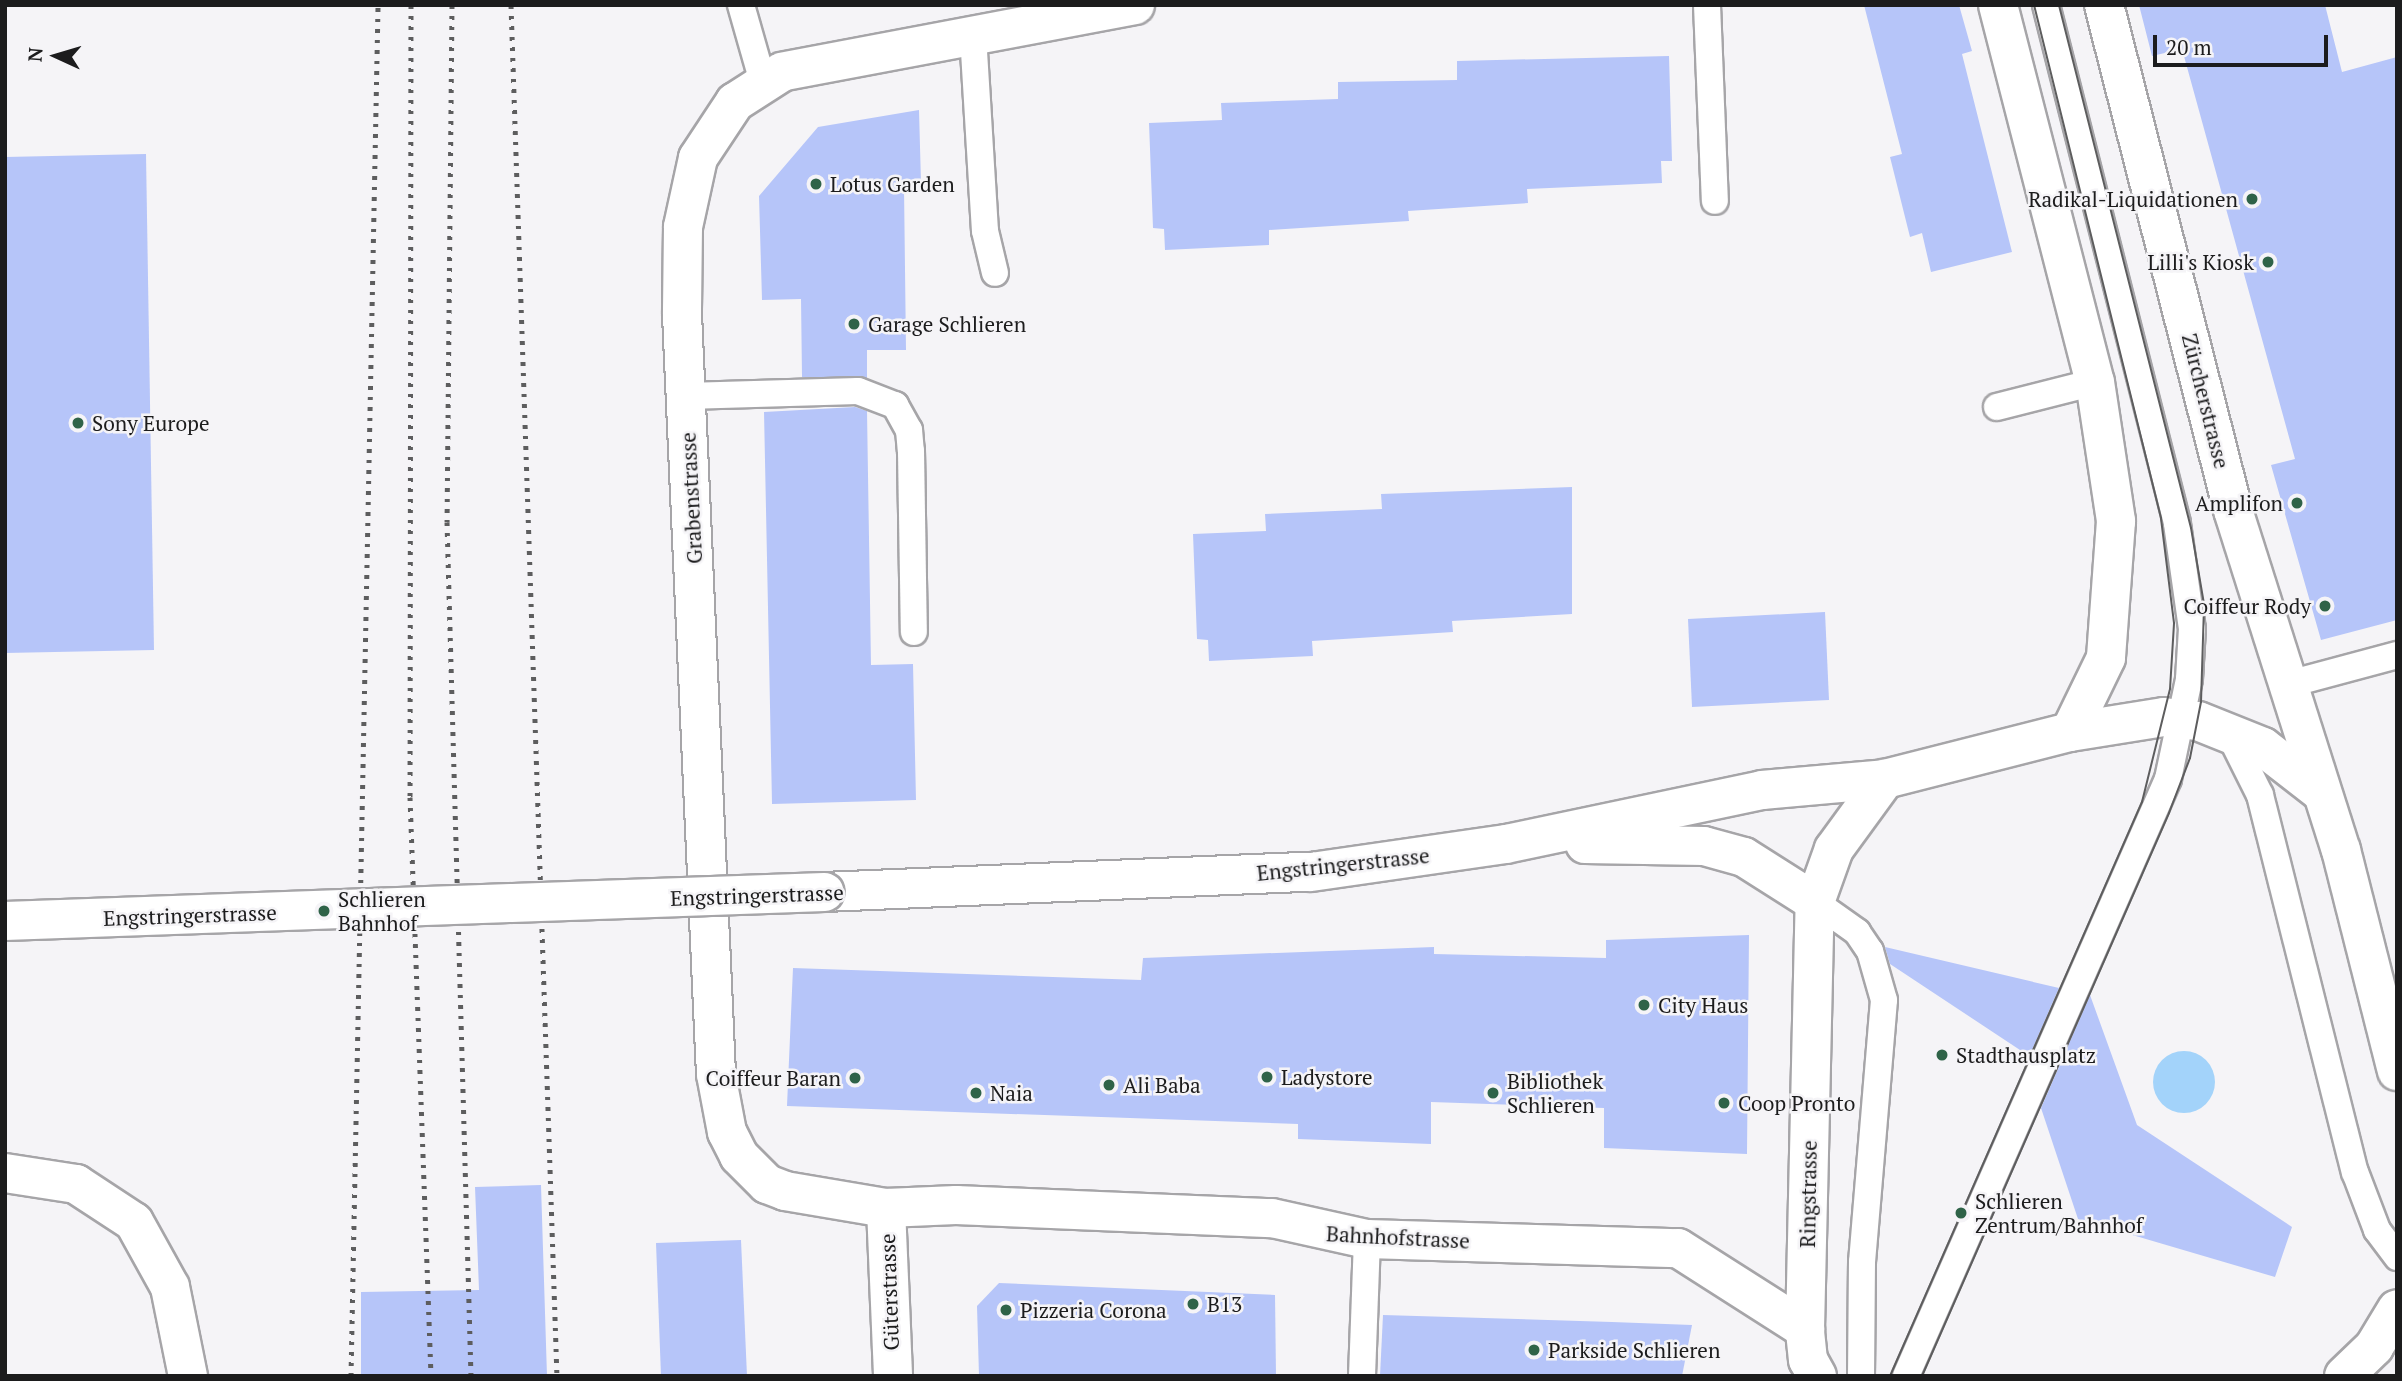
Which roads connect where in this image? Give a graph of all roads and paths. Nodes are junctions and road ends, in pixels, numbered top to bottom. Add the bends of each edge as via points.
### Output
1 (741, 5) edge
2 (1135, 5) edge
3 (1707, 5) edge
4 (1998, 5) edge
5 (2046, 5) edge
6 (2104, 5) edge
7 (973, 35) junction
8 (763, 82) junction
9 (1715, 201) dead end
10 (995, 273) dead end
11 (2095, 382) junction
12 (686, 396) junction
13 (1997, 407) dead end
14 (914, 632) dead end
15 (2397, 655) edge
16 (2289, 684) junction
17 (2180, 718) junction
18 (2070, 732) junction
19 (2229, 733) junction
20 (1885, 779) junction
21 (2322, 793) junction
22 (1506, 844) junction
23 (1815, 902) junction
24 (5, 921) edge
25 (2397, 1070) edge
26 (5, 1173) edge
27 (886, 1208) junction
28 (1367, 1238) junction
29 (2397, 1257) edge
30 (2397, 1309) edge
31 (1808, 1360) edge
32 (188, 1376) edge
33 (893, 1376) edge
34 (1362, 1376) edge
35 (1861, 1376) edge
36 (1906, 1376) edge
37 (2344, 1376) edge

1 - 8 lane
2 - 7 main road, Grabenstrasse
3 - 9 lane
4 - 11 main road
5 - 17 lane via 2177,523 2192,629
6 - 16 main road, Zürcherstrasse via 2233,510
7 - 8 main road, Grabenstrasse via 807,65
7 - 10 lane via 985,231
8 - 12 main road, Grabenstrasse via 713,128 688,193 682,263
11 - 13 lane
11 - 18 main road via 2116,521 2115,584 2106,658
12 - 14 lane via 858,391 895,405 909,429 911,451
12 - 27 main road, Grabenstrasse via 720,1104 739,1156 767,1184 802,1196
15 - 16 lane
16 - 21 main road, Zürcherstrasse
17 - 18 main road
17 - 19 main road
17 - 36 lane via 2156,807
18 - 20 main road
19 - 21 main road via 2280,757
19 - 29 lane via 2260,795 2355,1172 2377,1230
20 - 22 main road, Engstringerstrasse via 1762,790
20 - 23 main road, Ringstrasse via 1834,849
21 - 25 main road, Zürcherstrasse
22 - 23 main road, Engstringerstrasse via 1704,846 1744,857
22 - 24 main road, Engstringerstrasse, bridge via 1311,872
23 - 31 main road, Ringstrasse
23 - 35 lane via 1857,932 1870,951 1884,1000 1861,1275
26 - 32 main road via 76,1184 109,1201 155,1250 182,1328
27 - 28 main road, Bahnhofstrasse via 956,1205 1272,1218
27 - 33 main road, Güterstrasse
28 - 31 main road, Bahnhofstrasse via 1678,1248
28 - 34 lane
30 - 37 main road via 2374,1347

